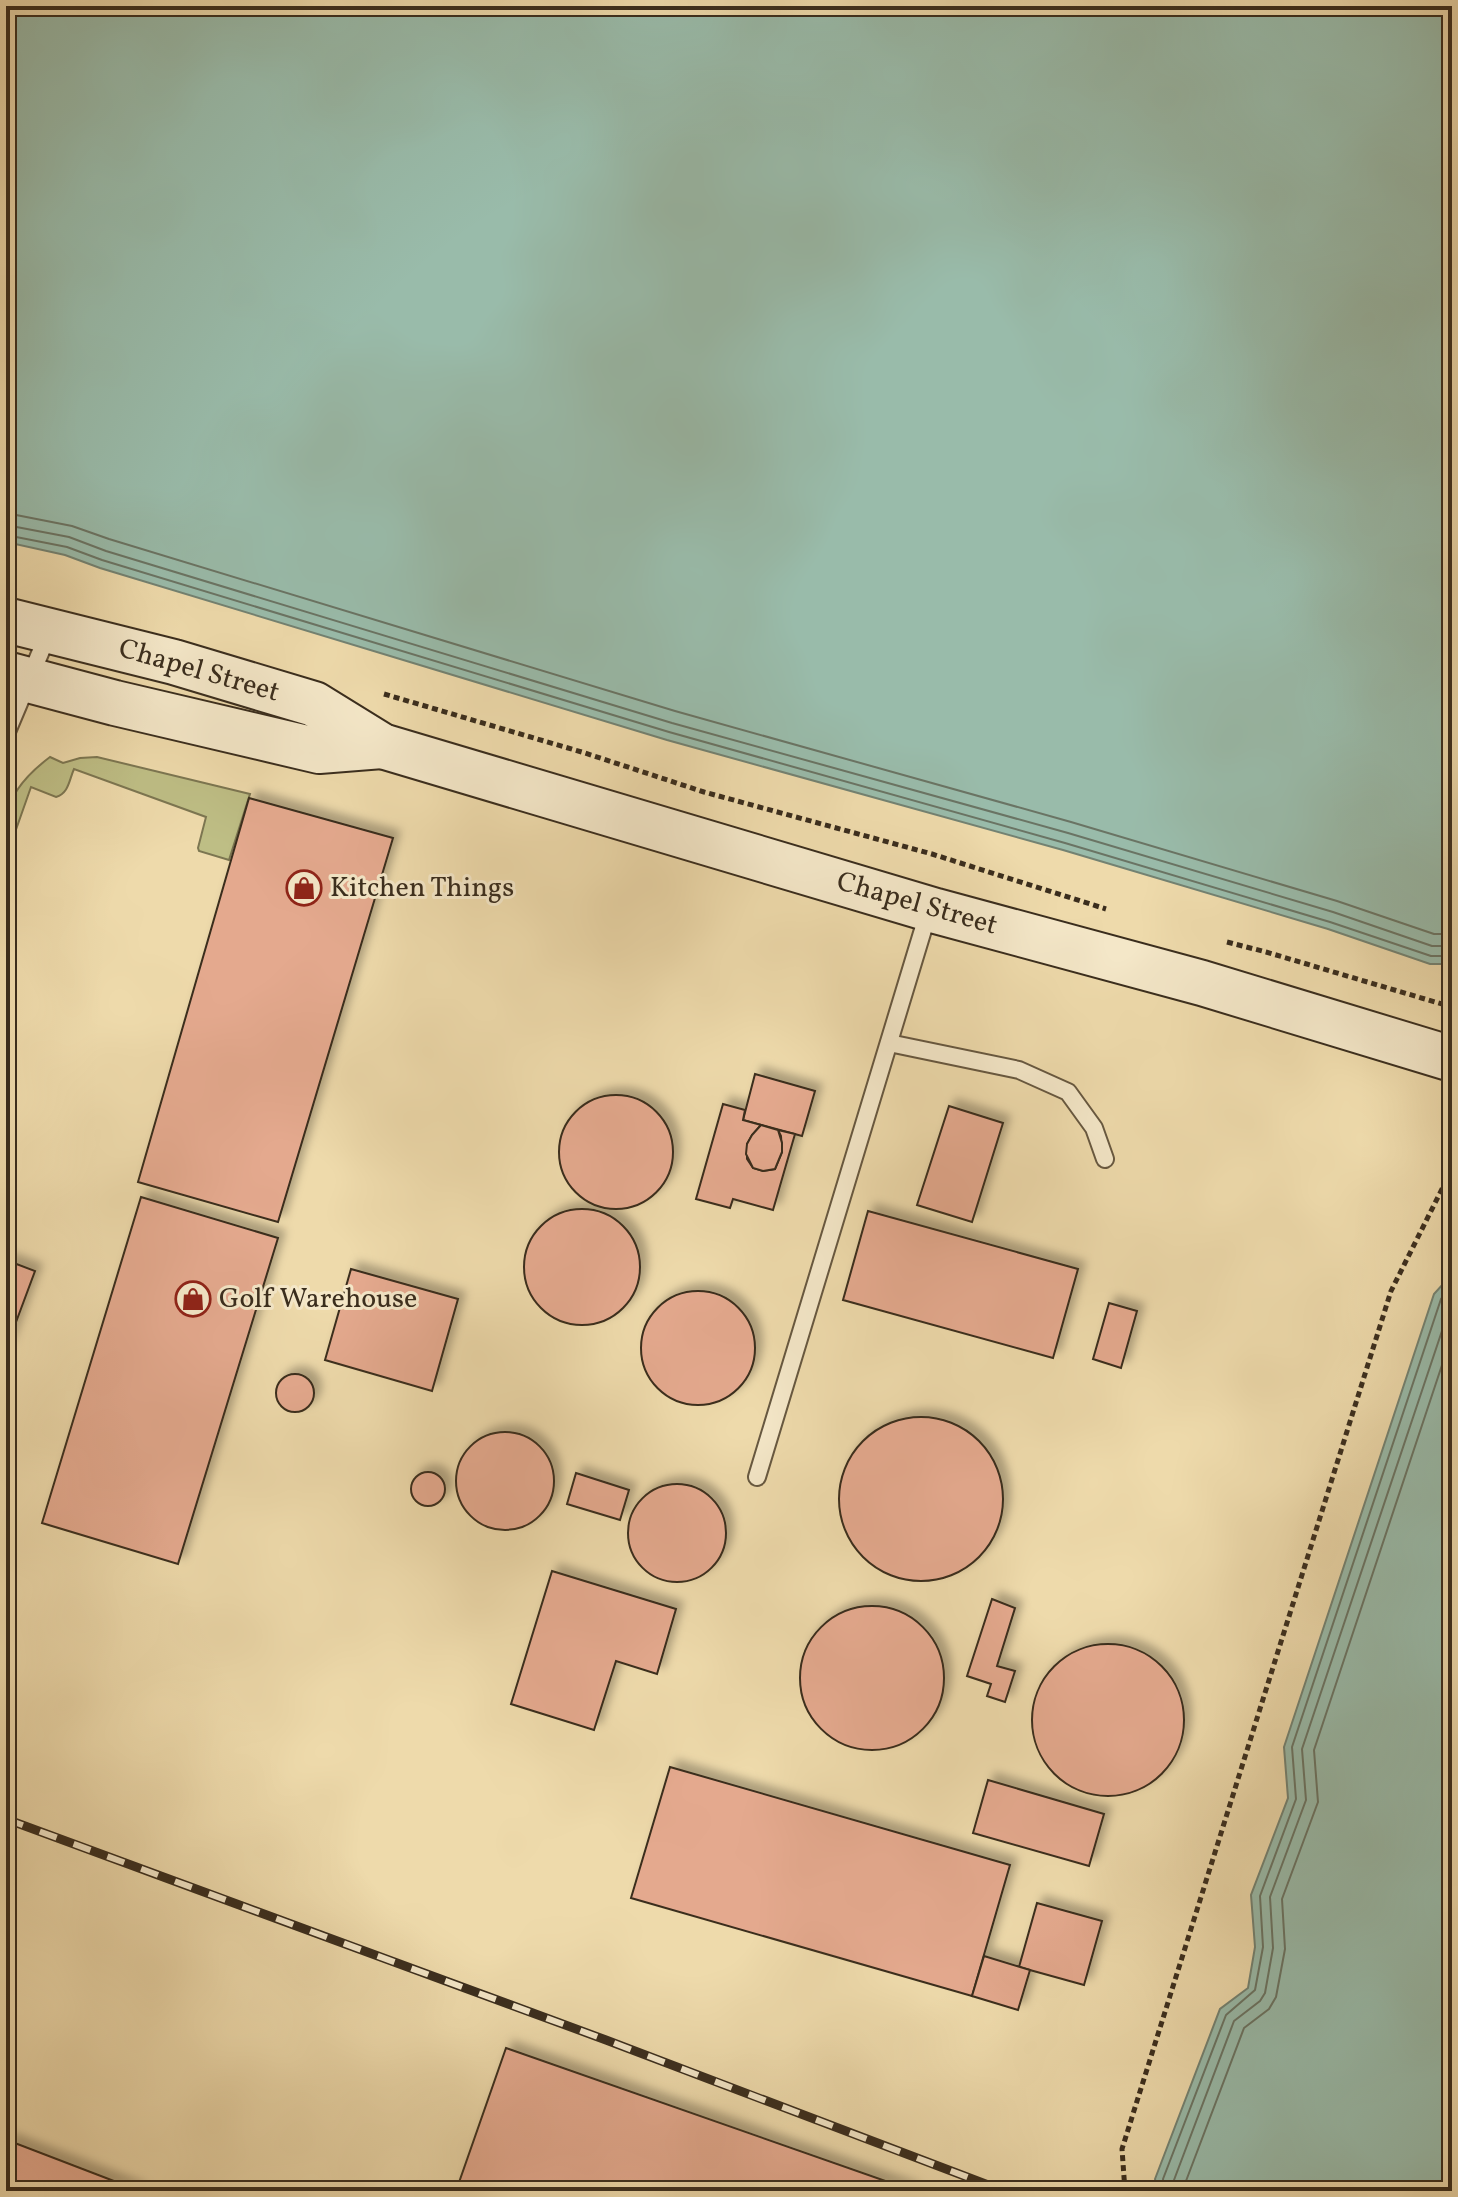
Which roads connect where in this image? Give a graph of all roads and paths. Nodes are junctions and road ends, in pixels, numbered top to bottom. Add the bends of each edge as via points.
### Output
1 (6, 620) edge
2 (50, 631) junction
3 (17, 677) edge
4 (376, 692) dead end
5 (6, 734) edge
6 (382, 746) junction
7 (1038, 888) dead end
8 (929, 908) junction
9 (889, 1043) junction
10 (1452, 1059) edge
11 (1452, 1153) edge
12 (1105, 1159) dead end
13 (757, 1477) dead end
14 (1125, 2191) edge

1 - 2 main road, Chapel Street
2 - 3 lane
2 - 6 main road, Chapel Street via 314,704
3 - 5 lane
3 - 6 main road, Chapel Street via 319,751
4 - 7 path
6 - 8 main road, Chapel Street
8 - 9 lane
8 - 10 main road, Chapel Street
9 - 12 lane via 1019,1070 1068,1092 1094,1128
9 - 13 lane
11 - 14 path via 1444,1185 1386,1306 1122,2149

